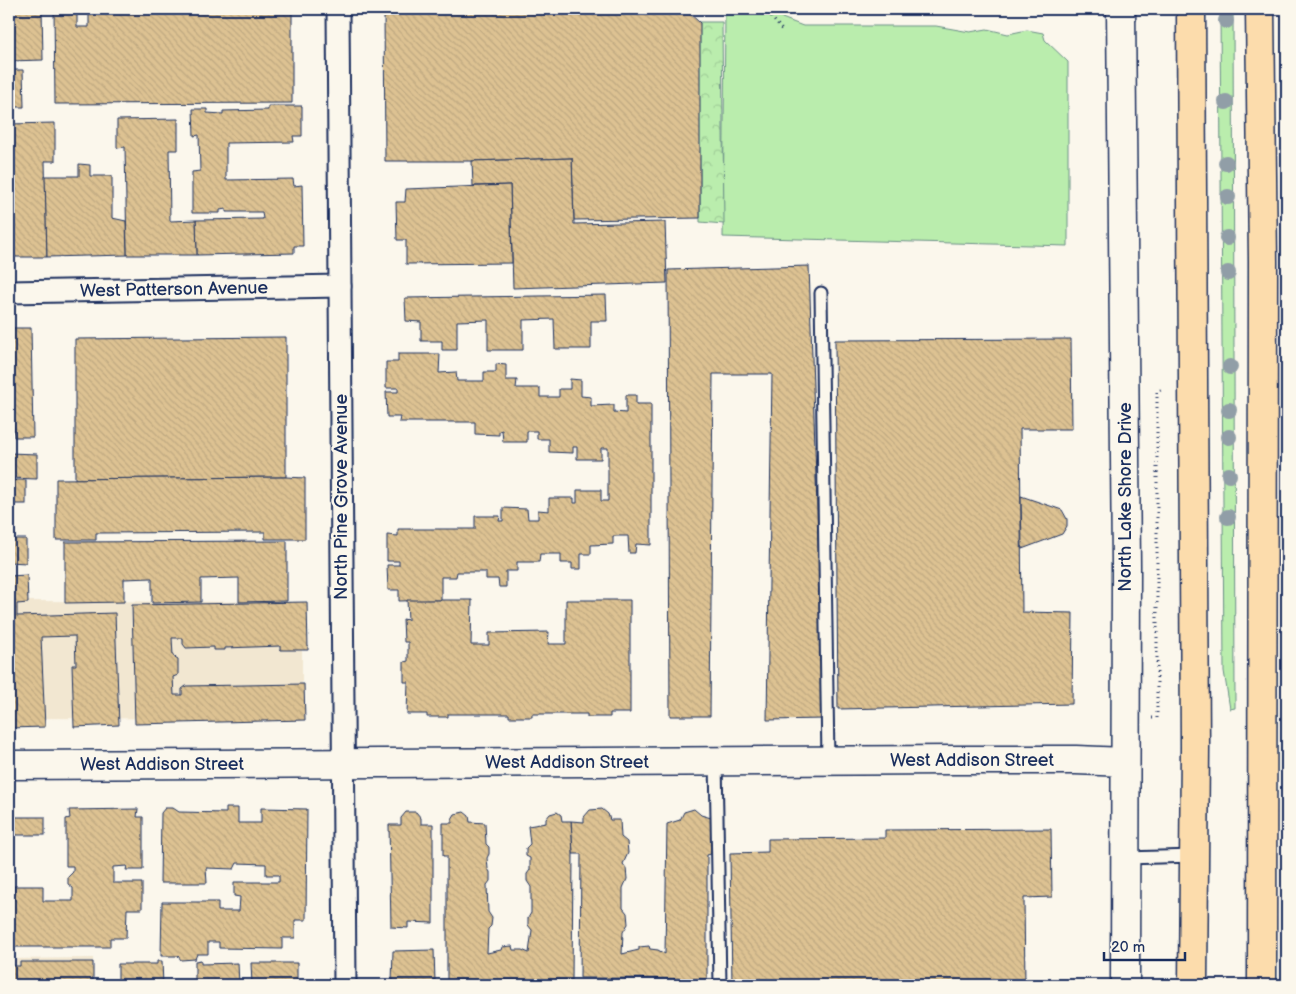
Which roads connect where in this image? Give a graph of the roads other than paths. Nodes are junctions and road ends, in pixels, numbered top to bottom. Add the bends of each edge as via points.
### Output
1 (338, 9) edge
2 (1121, 9) edge
3 (1191, 9) edge
4 (1260, 9) edge
5 (340, 286) junction
6 (9, 292) edge
7 (821, 293) dead end
8 (828, 760) junction
9 (716, 762) junction
10 (1125, 762) junction
11 (343, 763) junction
12 (9, 765) edge
13 (1194, 856) junction
14 (1126, 858) junction
15 (345, 985) edge
16 (720, 985) edge
17 (1125, 985) edge
18 (1193, 985) edge
19 (1262, 985) edge

1 - 5 street, North Pine Grove Avenue
2 - 10 street, North Lake Shore Drive
3 - 13 highway
4 - 19 highway
5 - 6 street, West Patterson Avenue
5 - 11 street, North Pine Grove Avenue
7 - 8 lane
8 - 9 street, West Addison Street
8 - 10 street, West Addison Street
9 - 11 street, West Addison Street
9 - 16 lane
10 - 14 street, North Lake Shore Drive
11 - 12 street, West Addison Street
11 - 15 street, North Pine Grove Avenue
13 - 14 lane
13 - 18 highway
14 - 17 street, North Lake Shore Drive

